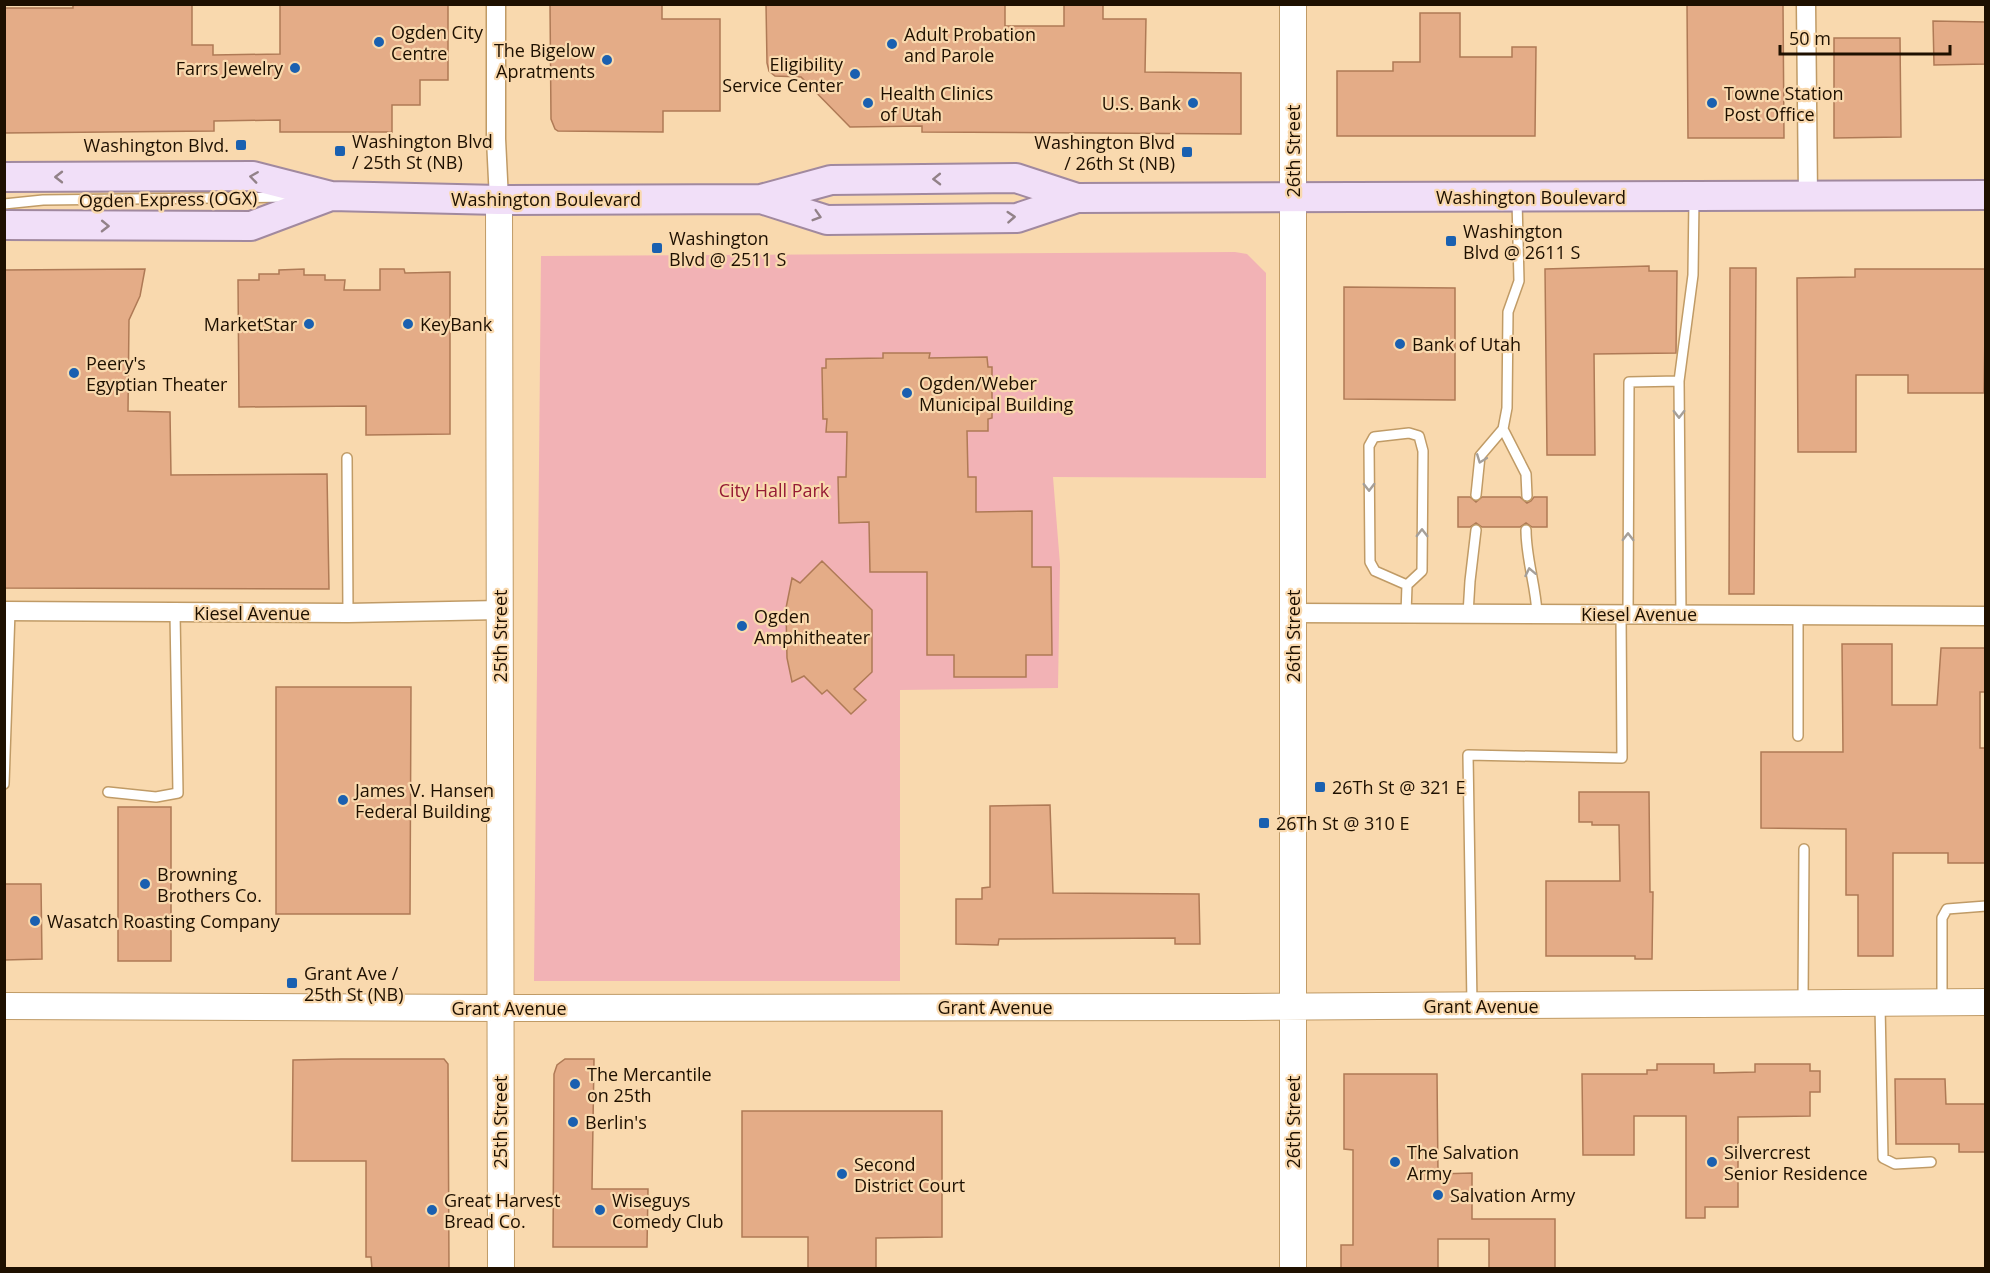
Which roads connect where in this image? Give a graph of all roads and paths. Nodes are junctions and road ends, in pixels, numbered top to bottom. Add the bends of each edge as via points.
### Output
1 (496, 4) edge
2 (1293, 4) edge
3 (1806, 4) edge
4 (4, 177) edge
5 (1986, 195) edge
6 (332, 196) junction
7 (1694, 196) junction
8 (1808, 196) junction
9 (1517, 197) junction
10 (1077, 198) junction
11 (761, 199) junction
12 (1293, 199) junction
13 (499, 200) junction
14 (4, 204) edge
15 (4, 225) edge
16 (1679, 381) junction
17 (1503, 429) junction
18 (347, 458) dead end
19 (1476, 495) dead end
20 (1527, 496) dead end
21 (1476, 530) dead end
22 (1527, 530) dead end
23 (1407, 585) junction
24 (500, 610) junction
25 (7, 611) edge
26 (174, 613) junction
27 (348, 613) junction
28 (1293, 613) junction
29 (1406, 614) junction
30 (1468, 614) junction
31 (1537, 614) junction
32 (1625, 614) junction
33 (1681, 615) junction
34 (1797, 615) junction
35 (1986, 616) edge
36 (1798, 736) dead end
37 (4, 784) edge
38 (108, 792) dead end
39 (1804, 849) dead end
40 (1986, 906) edge
41 (1880, 1002) junction
42 (1942, 1002) junction
43 (1986, 1002) edge
44 (1803, 1005) junction
45 (4, 1006) edge
46 (1472, 1006) junction
47 (1293, 1007) junction
48 (500, 1008) junction
49 (1930, 1162) dead end
50 (501, 1269) edge
51 (1293, 1269) edge

1 - 13 street, 25th Street
2 - 12 street, 26th Street
3 - 8 street
6 -> 4 main road, Washington Boulevard via 253,176
5 - 8 main road, Washington Boulevard
6 - 13 main road, Washington Boulevard
6 - 14 lane, Ogden Express (OGX) via 43,200
15 -> 6 main road, Washington Boulevard via 251,226
7 - 8 main road, Washington Boulevard
7 - 9 main road, Washington Boulevard
7 - 16 lane via 1693,274
9 - 12 main road, Washington Boulevard
9 - 17 lane via 1519,281 1508,312 1507,408
10 -> 11 main road, Washington Boulevard via 1016,178 831,180
11 -> 10 main road, Washington Boulevard via 839,219 1017,218
10 - 12 main road, Washington Boulevard
11 - 13 main road, Washington Boulevard
12 - 28 street, 26th Street
13 - 24 street, 25th Street
32 -> 16 lane via 1629,382
16 -> 33 lane
17 -> 19 lane via 1480,456
17 - 20 lane via 1526,474
18 - 27 lane
21 - 30 lane
31 -> 22 lane
23 -> 23 lane via 1422,571 1423,451 1419,436 1409,433 1374,437 1369,446 1370,562 1376,571
23 - 29 lane
24 - 27 street, Kiesel Avenue
24 - 48 street, 25th Street
25 - 26 street, Kiesel Avenue
25 - 37 lane
26 - 27 street, Kiesel Avenue
26 - 38 lane via 178,793 156,797
28 - 29 street, Kiesel Avenue
28 - 47 street, 26th Street
29 - 30 street, Kiesel Avenue
30 - 31 street, Kiesel Avenue
31 - 32 street, Kiesel Avenue
32 - 33 street, Kiesel Avenue
32 - 46 lane via 1622,758 1468,755
33 - 34 street, Kiesel Avenue
34 - 35 street, Kiesel Avenue
34 - 36 lane
39 - 44 lane
40 - 42 lane via 1947,909 1942,918
41 - 42 street, Grant Avenue
41 - 44 street, Grant Avenue
41 - 49 lane via 1883,1158 1895,1164
42 - 43 street, Grant Avenue
44 - 46 street, Grant Avenue
45 - 48 street, Grant Avenue
46 - 47 street, Grant Avenue
47 - 48 street, Grant Avenue
47 - 51 street, 26th Street
48 - 50 street, 25th Street

